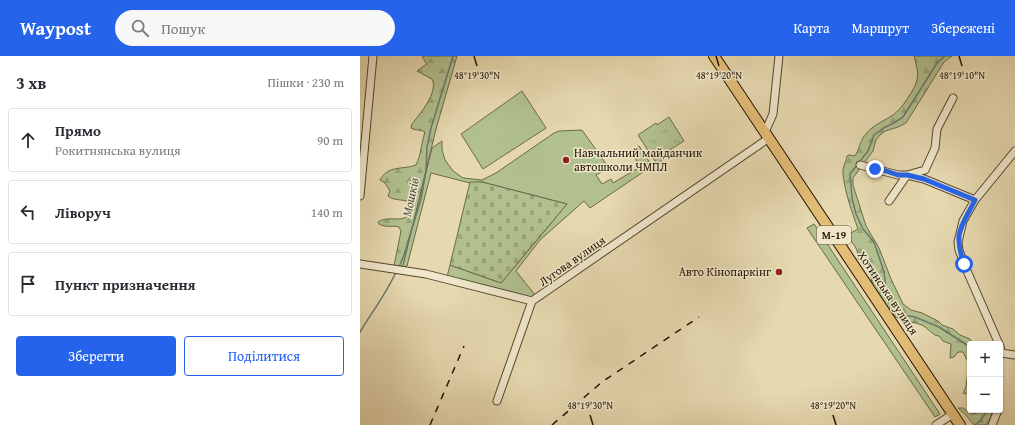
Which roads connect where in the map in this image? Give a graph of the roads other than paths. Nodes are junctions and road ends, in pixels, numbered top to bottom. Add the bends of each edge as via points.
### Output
1 (373, 56) edge
2 (714, 56) edge
3 (779, 56) edge
4 (953, 98) dead end
5 (767, 135) junction
6 (1015, 151) edge
7 (860, 164) dead end
8 (907, 175) junction
9 (360, 196) edge
10 (975, 200) junction
11 (889, 201) dead end
12 (360, 264) edge
13 (532, 301) junction
14 (996, 341) edge
15 (1003, 351) edge
16 (1015, 355) edge
17 (497, 401) dead end
18 (997, 413) edge
19 (956, 419) edge
20 (936, 425) edge
21 (992, 425) edge

1 - 9 street
2 - 5 highway, Хотинська вулиця / М-19
3 - 5 street via 773,114
4 - 8 street via 937,129 935,148 925,170
5 - 13 street, Лугова вулиця
5 - 19 highway, Хотинська вулиця / М-19
6 - 10 street
7 - 8 street via 898,175
8 - 10 street via 924,179
8 - 11 street
10 - 14 street via 963,221 959,235 959,250
12 - 13 street, Лугова вулиця via 426,274
13 - 17 street
15 - 16 street
18 - 21 street
19 - 20 street

